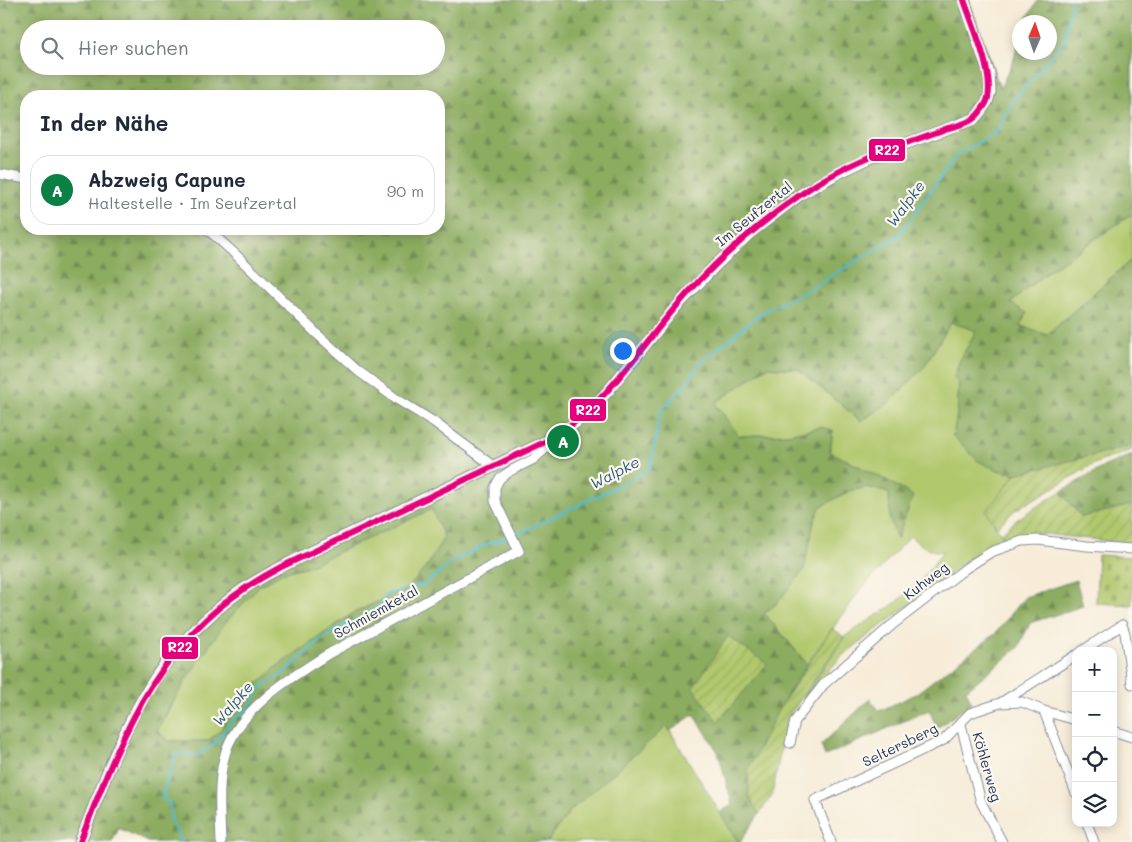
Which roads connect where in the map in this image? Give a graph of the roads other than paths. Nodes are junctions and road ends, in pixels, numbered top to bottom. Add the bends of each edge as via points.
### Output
1 (964, 0) edge
2 (0, 174) edge
3 (20, 178) edge
4 (214, 235) edge
5 (549, 440) junction
6 (493, 466) junction
7 (1132, 549) edge
8 (1088, 647) edge
9 (1072, 658) edge
10 (1132, 684) edge
11 (1000, 703) junction
12 (1044, 711) junction
13 (1072, 719) edge
14 (960, 725) junction
15 (1117, 733) edge
16 (1132, 737) edge
17 (790, 743) dead end
18 (1072, 783) edge
19 (1088, 827) edge
20 (80, 842) edge
21 (221, 842) edge
22 (831, 842) edge
23 (1002, 842) edge
24 (1094, 842) edge

1 - 5 main road, Im Seufzertal via 989,74 990,92 980,112 963,124 864,160 801,194 750,233 716,265 675,308 590,411
2 - 3 street
4 - 6 street via 358,371
5 - 6 main road, Im Seufzertal
5 - 21 street, Schmiemketal via 534,459 500,478 495,486 495,501 519,551 330,653 300,672 249,713 226,750 222,767
6 - 20 main road, Im Seufzertal via 275,571 239,592 198,627 169,659 138,707
7 - 17 street, Kuhweg via 1038,540 991,552 892,625 824,684 796,721
8 - 10 street via 1122,625
9 - 11 street
11 - 12 street, Seltersberg via 1022,702
11 - 14 street, Seltersberg via 970,713
12 - 13 street, Seltersberg
12 - 18 street
14 - 22 street, Seltersberg via 944,740 815,800
14 - 23 street, Köhlerweg via 981,802
15 - 16 street
19 - 24 street

